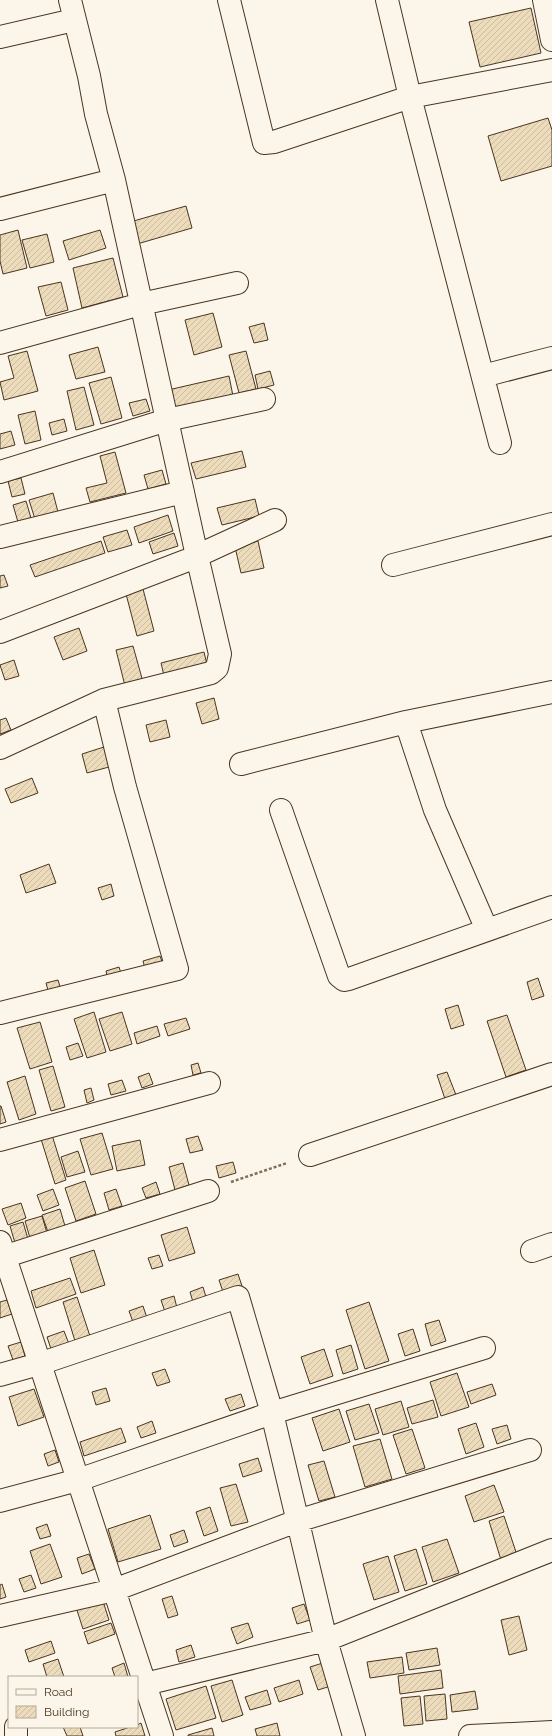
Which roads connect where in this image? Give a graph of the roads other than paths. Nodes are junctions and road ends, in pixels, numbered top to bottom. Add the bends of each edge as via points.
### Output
1 (229, 0) edge
2 (387, 0) edge
3 (544, 0) edge
4 (72, 10) edge
5 (0, 37) edge
6 (552, 40) edge
7 (552, 70) edge
8 (410, 97) junction
9 (114, 180) junction
10 (0, 209) edge
11 (237, 283) dead end
12 (142, 304) junction
13 (0, 343) edge
14 (552, 358) edge
15 (482, 376) junction
16 (264, 399) dead end
17 (167, 420) junction
18 (500, 443) dead end
19 (0, 472) edge
20 (183, 492) junction
21 (275, 520) dead end
22 (552, 524) edge
23 (0, 537) edge
24 (197, 556) junction
25 (393, 565) dead end
26 (0, 632) edge
27 (552, 692) edge
28 (104, 700) junction
29 (406, 722) junction
30 (0, 748) edge
31 (241, 764) dead end
32 (281, 810) dead end
33 (552, 907) edge
34 (487, 930) junction
35 (0, 1013) edge
36 (552, 1074) edge
37 (209, 1082) dead end
38 (0, 1140) edge
39 (310, 1155) road end
40 (208, 1190) road end
41 (552, 1244) edge
42 (532, 1251) dead end
43 (2, 1252) edge
44 (484, 1348) dead end
45 (39, 1364) junction
46 (0, 1375) edge
47 (272, 1413) junction
48 (530, 1450) dead end
49 (78, 1480) junction
50 (0, 1502) edge
51 (298, 1521) junction
52 (547, 1552) edge
53 (114, 1590) junction
54 (0, 1616) edge
55 (326, 1640) junction
56 (141, 1685) edge
57 (552, 1732) edge
58 (162, 1736) edge
59 (354, 1736) edge
60 (470, 1736) edge

1 - 8 street via 264,143 274,142
2 - 8 street
3 - 6 street
4 - 5 street
4 - 9 street
7 - 8 street
8 - 15 street
9 - 10 street
9 - 12 street
11 - 12 street
12 - 13 street
12 - 17 street
14 - 15 street
15 - 18 street
16 - 17 street
17 - 19 street
17 - 20 street
20 - 23 street
20 - 24 street
21 - 24 street
22 - 25 street
24 - 26 street
24 - 28 street via 220,654 217,668 211,673
27 - 29 street
28 - 30 street
28 - 35 street via 125,787 177,968
29 - 31 street
29 - 34 street via 435,810
32 - 34 street via 339,976 344,980
33 - 34 street
36 - 39 street
37 - 38 street
40 - 43 street
41 - 42 street
43 - 45 street
44 - 47 street
45 - 46 street
45 - 47 street via 238,1297
45 - 49 street
47 - 49 street
47 - 51 street
48 - 51 street
49 - 50 street
49 - 53 street
51 - 53 street
51 - 55 street
52 - 55 street
53 - 54 street
53 - 56 street
55 - 56 street
55 - 59 street
56 - 58 street
57 - 60 street

